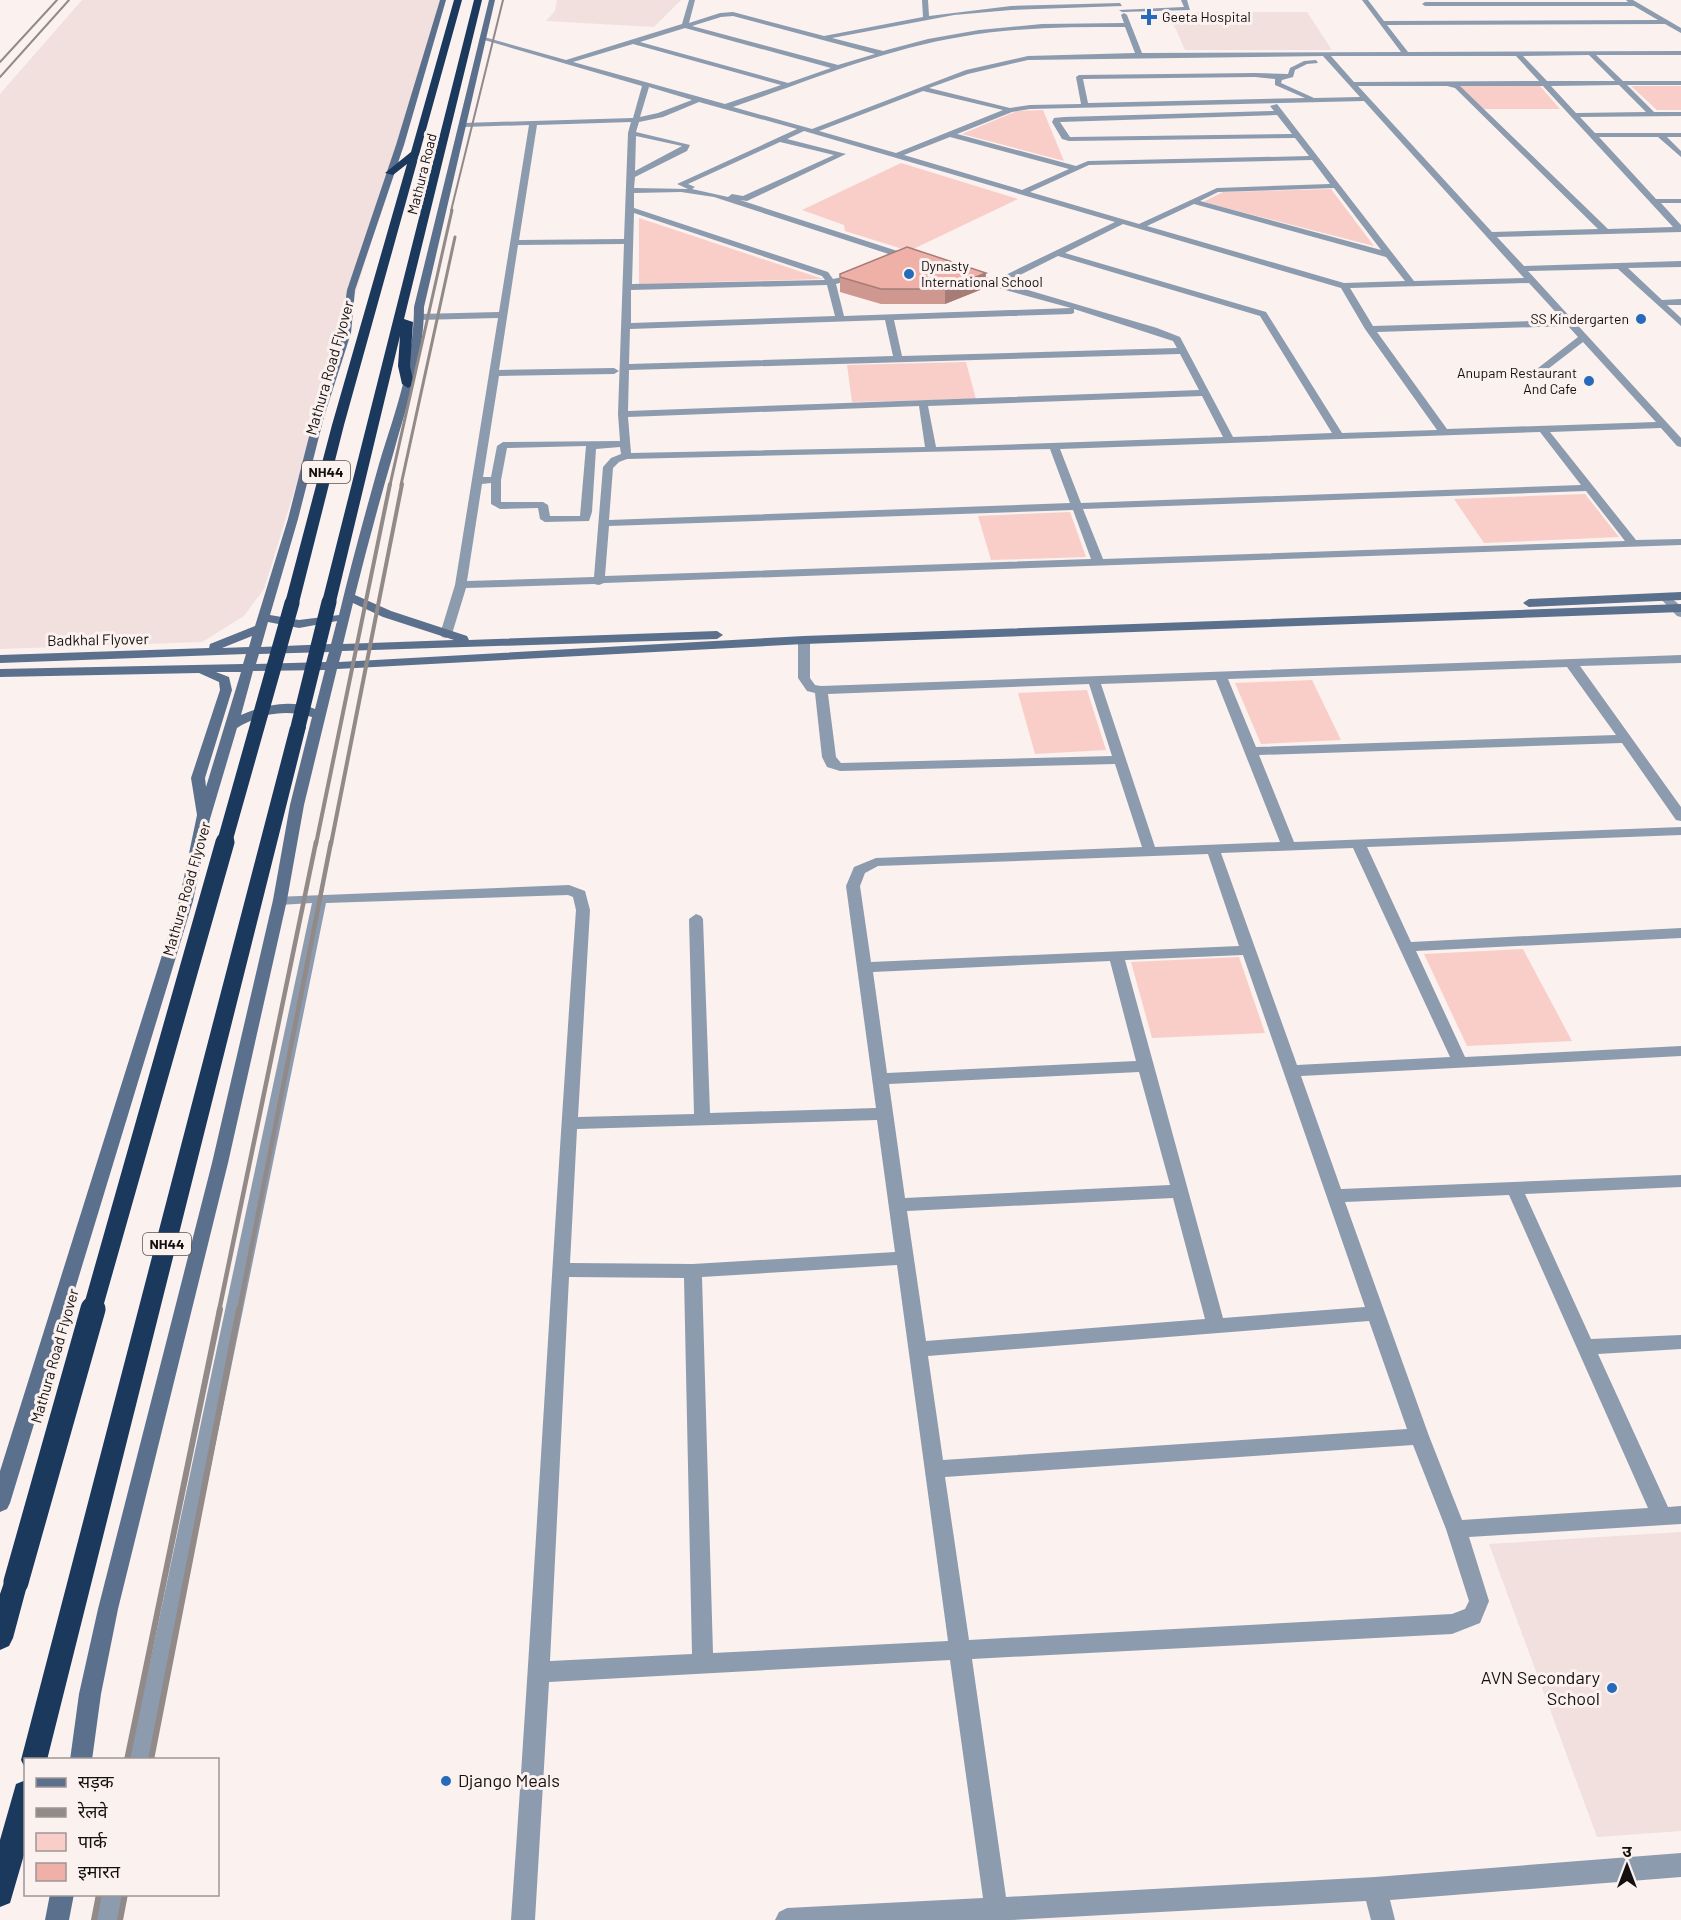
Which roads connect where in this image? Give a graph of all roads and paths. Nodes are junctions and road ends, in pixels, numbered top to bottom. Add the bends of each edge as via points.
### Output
1 (443, 0) edge
2 (458, 0) edge
3 (478, 0) edge
4 (492, 0) edge
5 (692, 0) edge
6 (925, 0) edge
7 (983, 0) edge
8 (1184, 0) edge
9 (1365, 0) edge
10 (1571, 0) edge
11 (1629, 0) edge
12 (1056, 3) edge
13 (1578, 4) junction
14 (1636, 4) junction
15 (1120, 5) edge
16 (1426, 5) edge
17 (985, 10) junction
18 (1436, 16) dead end
19 (926, 17) junction
20 (1666, 22) junction
21 (487, 23) junction
22 (1382, 23) junction
23 (1441, 23) junction
24 (1128, 25) junction
25 (686, 26) junction
26 (1681, 31) edge
27 (824, 38) junction
28 (484, 39) junction
29 (634, 42) junction
30 (465, 52) junction
31 (881, 53) junction
32 (1517, 53) junction
33 (1590, 53) junction
34 (1681, 53) edge
35 (1139, 54) junction
36 (1406, 54) junction
37 (1328, 58) junction
38 (565, 63) junction
39 (1218, 65) junction
40 (841, 68) junction
41 (1283, 78) junction
42 (1446, 83) junction
43 (1544, 83) junction
44 (1620, 83) junction
45 (1681, 83) edge
46 (1352, 84) junction
47 (646, 85) junction
48 (788, 85) junction
49 (922, 89) junction
50 (1366, 99) junction
51 (697, 100) junction
52 (1316, 100) junction
53 (1270, 101) junction
54 (1085, 105) junction
55 (725, 107) junction
56 (1010, 110) junction
57 (1280, 113) junction
58 (1652, 114) junction
59 (1681, 114) edge
60 (1574, 115) junction
61 (638, 120) junction
62 (533, 124) junction
63 (463, 125) junction
64 (808, 130) junction
65 (633, 133) junction
66 (948, 134) junction
67 (1593, 135) junction
68 (1660, 135) junction
69 (1681, 135) edge
70 (1297, 136) junction
71 (781, 140) junction
72 (417, 151) junction
73 (1681, 155) edge
74 (895, 156) junction
75 (1314, 158) junction
76 (1075, 168) junction
77 (390, 173) junction
78 (632, 175) junction
79 (1336, 186) junction
80 (629, 191) junction
81 (1022, 193) junction
82 (1191, 201) junction
83 (1653, 201) junction
84 (1681, 201) edge
85 (629, 209) junction
86 (1121, 222) junction
87 (1137, 227) junction
88 (1680, 229) edge
89 (1605, 231) junction
90 (1490, 235) junction
91 (629, 241) junction
92 (514, 243) junction
93 (1057, 254) junction
94 (1389, 255) junction
95 (908, 257) junction
96 (918, 260) edge
97 (888, 264) edge
98 (1681, 264) edge
99 (1620, 266) junction
100 (1521, 269) junction
101 (865, 272) edge
102 (962, 274) edge
103 (1532, 280) junction
104 (831, 282) junction
105 (994, 284) junction
106 (1411, 284) junction
107 (1344, 286) junction
108 (629, 287) junction
109 (404, 302) junction
110 (1681, 302) edge
111 (1659, 303) junction
112 (1083, 310) junction
113 (502, 315) junction
114 (419, 317) junction
115 (889, 317) junction
116 (840, 318) junction
117 (1570, 323) junction
118 (1681, 323) edge
119 (627, 326) junction
120 (1370, 330) junction
121 (1583, 337) junction
122 (1183, 351) junction
123 (898, 360) junction
124 (626, 367) junction
125 (614, 371) dead end
126 (495, 373) junction
127 (1532, 377) dead end
128 (408, 384) junction
129 (1205, 393) junction
130 (923, 403) junction
131 (623, 414) junction
132 (1664, 425) junction
133 (1543, 430) junction
134 (1444, 433) junction
135 (1339, 437) junction
136 (1230, 440) junction
137 (1681, 444) edge
138 (592, 446) junction
139 (1054, 446) junction
140 (625, 450) junction
141 (931, 450) junction
142 (496, 480) junction
143 (477, 481) junction
144 (1589, 488) junction
145 (1075, 506) junction
146 (604, 523) junction
147 (1681, 542) edge
148 (1633, 544) junction
149 (1098, 562) junction
150 (599, 582) junction
151 (460, 585) junction
152 (349, 596) junction
153 (1680, 606) edge
154 (345, 615) junction
155 (262, 623) junction
156 (446, 634) junction
157 (804, 640) junction
158 (474, 643) junction
159 (337, 647) junction
160 (254, 651) junction
161 (197, 653) junction
162 (0, 658) edge
163 (1681, 658) edge
164 (1571, 663) junction
165 (332, 666) junction
166 (248, 668) junction
167 (195, 670) junction
168 (0, 674) edge
169 (1220, 675) junction
170 (1094, 680) junction
171 (821, 690) junction
172 (319, 717) junction
173 (232, 725) junction
174 (1626, 739) junction
175 (1250, 751) junction
176 (1120, 760) junction
177 (1681, 817) edge
178 (204, 819) junction
179 (1681, 831) edge
180 (1358, 844) junction
181 (1289, 846) junction
182 (1213, 849) junction
183 (1150, 852) junction
184 (320, 899) junction
185 (280, 900) junction
186 (696, 919) dead end
187 (1681, 933) edge
188 (1406, 947) junction
189 (1248, 950) junction
190 (1116, 956) junction
191 (864, 967) junction
192 (1681, 1051) edge
193 (1460, 1062) junction
194 (1146, 1066) junction
195 (1291, 1071) junction
196 (879, 1079) junction
197 (885, 1114) junction
198 (702, 1120) junction
199 (568, 1123) junction
200 (1681, 1181) edge
201 (1515, 1188) junction
202 (1180, 1191) junction
203 (1335, 1196) junction
204 (897, 1205) junction
205 (905, 1258) junction
206 (561, 1270) junction
207 (693, 1271) junction
208 (1376, 1313) junction
209 (1216, 1325) junction
210 (1681, 1342) edge
211 (1586, 1347) junction
212 (917, 1348) junction
213 (1419, 1436) junction
214 (934, 1469) junction
215 (0, 1503) edge
216 (1672, 1516) edge
217 (1456, 1529) junction
218 (0, 1638) edge
219 (959, 1649) junction
220 (703, 1664) junction
221 (541, 1672) junction
222 (35, 1758) edge
223 (81, 1758) edge
224 (140, 1758) edge
225 (24, 1801) edge
226 (1681, 1865) edge
227 (1375, 1889) junction
228 (0, 1893) edge
229 (62, 1896) edge
230 (112, 1896) edge
231 (996, 1910) junction
232 (57, 1920) edge
233 (106, 1920) edge
234 (523, 1920) edge
235 (787, 1920) edge
236 (1383, 1920) edge

1 - 77 main road
2 - 72 highway, Mathura Road / NH44
3 - 30 highway, NH44
4 - 21 main road
5 - 25 street
6 - 19 street
7 - 17 street
8 - 15 street via 1188,9
9 - 22 street
10 - 13 street
11 - 14 street
12 - 15 street
12 - 17 street
13 - 14 street
13 - 16 street
14 - 20 street
15 - 24 street
17 - 19 street
18 - 23 street
19 - 27 street
20 - 23 street
20 - 26 street
21 - 28 main road
21 - 30 highway
22 - 23 street
22 - 36 street
24 - 31 street via 984,31
24 - 35 street
25 - 27 street via 733,14
25 - 29 street
25 - 40 street
27 - 31 street
28 - 38 street
28 - 63 main road
29 - 38 street
29 - 48 street
30 - 109 highway, Mathura Road / NH44
31 - 40 street
32 - 33 street
32 - 36 street
32 - 43 street
33 - 34 street
33 - 44 street
35 - 39 street
35 - 49 street via 1028,58 977,69
36 - 37 street
37 - 39 street
37 - 41 street via 1298,65 1292,69 1292,76
37 - 46 street
38 - 47 street
39 - 41 street
39 - 54 street via 1079,77
40 - 48 street
41 - 52 street via 1277,84
42 - 43 street
42 - 46 street
42 - 89 street via 1458,87
43 - 44 street
43 - 60 street
44 - 45 street
44 - 58 street
46 - 50 street
47 - 51 street
47 - 61 street
48 - 55 street
49 - 56 street
49 - 64 street
50 - 52 street
50 - 90 street
51 - 55 street
51 - 61 street
52 - 53 street
53 - 54 street
53 - 57 street
54 - 56 street
55 - 64 street
56 - 66 street
57 - 70 street
57 - 70 street via 1064,118 1056,122 1069,140
58 - 59 street
58 - 60 street
60 - 67 street
61 - 62 street
61 - 65 street
62 - 63 street
62 - 92 street
63 - 114 main road
64 - 71 street
64 - 74 street
65 - 78 street
65 - 78 street via 686,145
66 - 74 street
66 - 76 street
67 - 68 street
67 - 83 street
68 - 69 street
68 - 73 street
70 - 75 street
71 - 71 street via 771,145 681,184 744,199 842,154
72 - 77 highway
72 - 218 highway, Mathura Road Flyover / NH44, bridge
74 - 81 street
75 - 76 street via 1101,162
75 - 79 street
76 - 81 street
77 - 155 main road via 354,280 346,333
78 - 80 street
79 - 82 street via 1231,188
79 - 94 street
80 - 85 street
80 - 95 street via 681,190 716,195
81 - 86 street
82 - 87 street
82 - 94 street
83 - 84 street
83 - 88 street
85 - 91 street
85 - 104 street via 816,269
86 - 87 street
86 - 93 street
87 - 107 street
88 - 89 street
89 - 90 street
90 - 100 street
91 - 92 street
91 - 108 street
92 - 113 street
93 - 105 street
93 - 135 street via 1263,314
94 - 106 street
95 - 96 street
95 - 97 street
98 - 99 street
99 - 100 street
99 - 111 street
100 - 103 street
101 - 104 street
102 - 105 street
103 - 106 street
103 - 117 street
104 - 108 street
104 - 116 street
105 - 112 street
106 - 107 street
107 - 120 street
108 - 119 street
109 - 128 highway via 408,326 404,366
109 - 222 highway, NH44, bridge
110 - 111 street
111 - 118 street
112 - 115 street
112 - 122 street via 1177,339
113 - 114 street
113 - 126 street
114 - 128 main road via 419,336
115 - 116 street
115 - 123 street
116 - 119 street
117 - 120 street
117 - 121 street
119 - 124 street
120 - 134 street
121 - 127 street
121 - 132 street
122 - 123 street
122 - 129 street
123 - 124 street
124 - 131 street
125 - 126 street
126 - 143 street
128 - 152 main road
129 - 130 street
129 - 136 street
130 - 131 street
130 - 141 street
131 - 140 street
132 - 133 street
132 - 137 street
133 - 134 street
133 - 144 street
134 - 135 street
135 - 136 street
136 - 139 street
138 - 140 street
138 - 142 street via 579,441 507,444 502,446
138 - 142 street via 585,519 545,519 543,505 500,506 496,504
139 - 141 street
139 - 145 street
140 - 141 street
140 - 146 street via 608,467
142 - 143 street
143 - 151 street
144 - 145 street
144 - 148 street
145 - 146 street
145 - 149 street
146 - 150 street
147 - 148 street
148 - 149 street
149 - 150 street
150 - 151 street
151 - 156 street
152 - 154 main road
152 - 156 main road
153 - 157 main road, Badkhal Flyover
153 - 158 main road via 1665,597 942,628
154 - 155 main road via 299,624
154 - 159 main road
155 - 160 main road
155 - 161 main road via 227,644
156 - 158 main road
157 - 165 main road, Badkhal Flyover
157 - 171 street via 804,678 811,688
158 - 159 main road
159 - 160 main road
159 - 165 main road
160 - 161 main road
160 - 166 main road
161 - 162 main road, Badkhal Flyover
163 - 164 street
164 - 169 street
164 - 174 street
165 - 166 main road, Badkhal Flyover
165 - 172 main road
166 - 167 main road, Badkhal Flyover
166 - 173 main road
167 - 168 main road, Badkhal Flyover
167 - 178 main road via 225,680 226,690 198,778
169 - 170 street
169 - 175 street
170 - 171 street
170 - 176 street
171 - 176 street via 829,757 832,764 840,766
172 - 173 main road via 309,711 278,709 249,714
172 - 185 main road via 297,805
173 - 178 main road
174 - 175 street
174 - 177 street
175 - 181 street
176 - 183 street
178 - 215 main road via 186,901
179 - 180 street
180 - 181 street
180 - 188 street
181 - 182 street
182 - 183 street
182 - 189 street
183 - 191 street via 876,862 859,870 853,886
184 - 185 street
184 - 199 street via 569,890 580,894 583,910
184 - 224 street
185 - 223 main road via 220,1163 108,1609
186 - 198 street
187 - 188 street
188 - 193 street
189 - 190 street
189 - 195 street
190 - 191 street
190 - 194 street
191 - 196 street
192 - 193 street
193 - 195 street
194 - 196 street
194 - 202 street
195 - 203 street
196 - 197 street
197 - 198 street
197 - 204 street
198 - 199 street
199 - 206 street
200 - 201 street
201 - 203 street
201 - 211 street
202 - 204 street
202 - 209 street
203 - 208 street
204 - 205 street
205 - 207 street
205 - 212 street
206 - 207 street
206 - 221 street
207 - 220 street
208 - 209 street
208 - 213 street
209 - 212 street
210 - 211 street
211 - 216 street
212 - 214 street
213 - 214 street
213 - 217 street
214 - 219 street
216 - 217 street
217 - 219 street via 1479,1601 1473,1616 1452,1624
219 - 220 street
219 - 231 street
220 - 221 street
221 - 234 street
225 - 228 highway
226 - 227 street
227 - 231 street
227 - 236 street
229 - 232 main road
230 - 233 street
231 - 235 street

